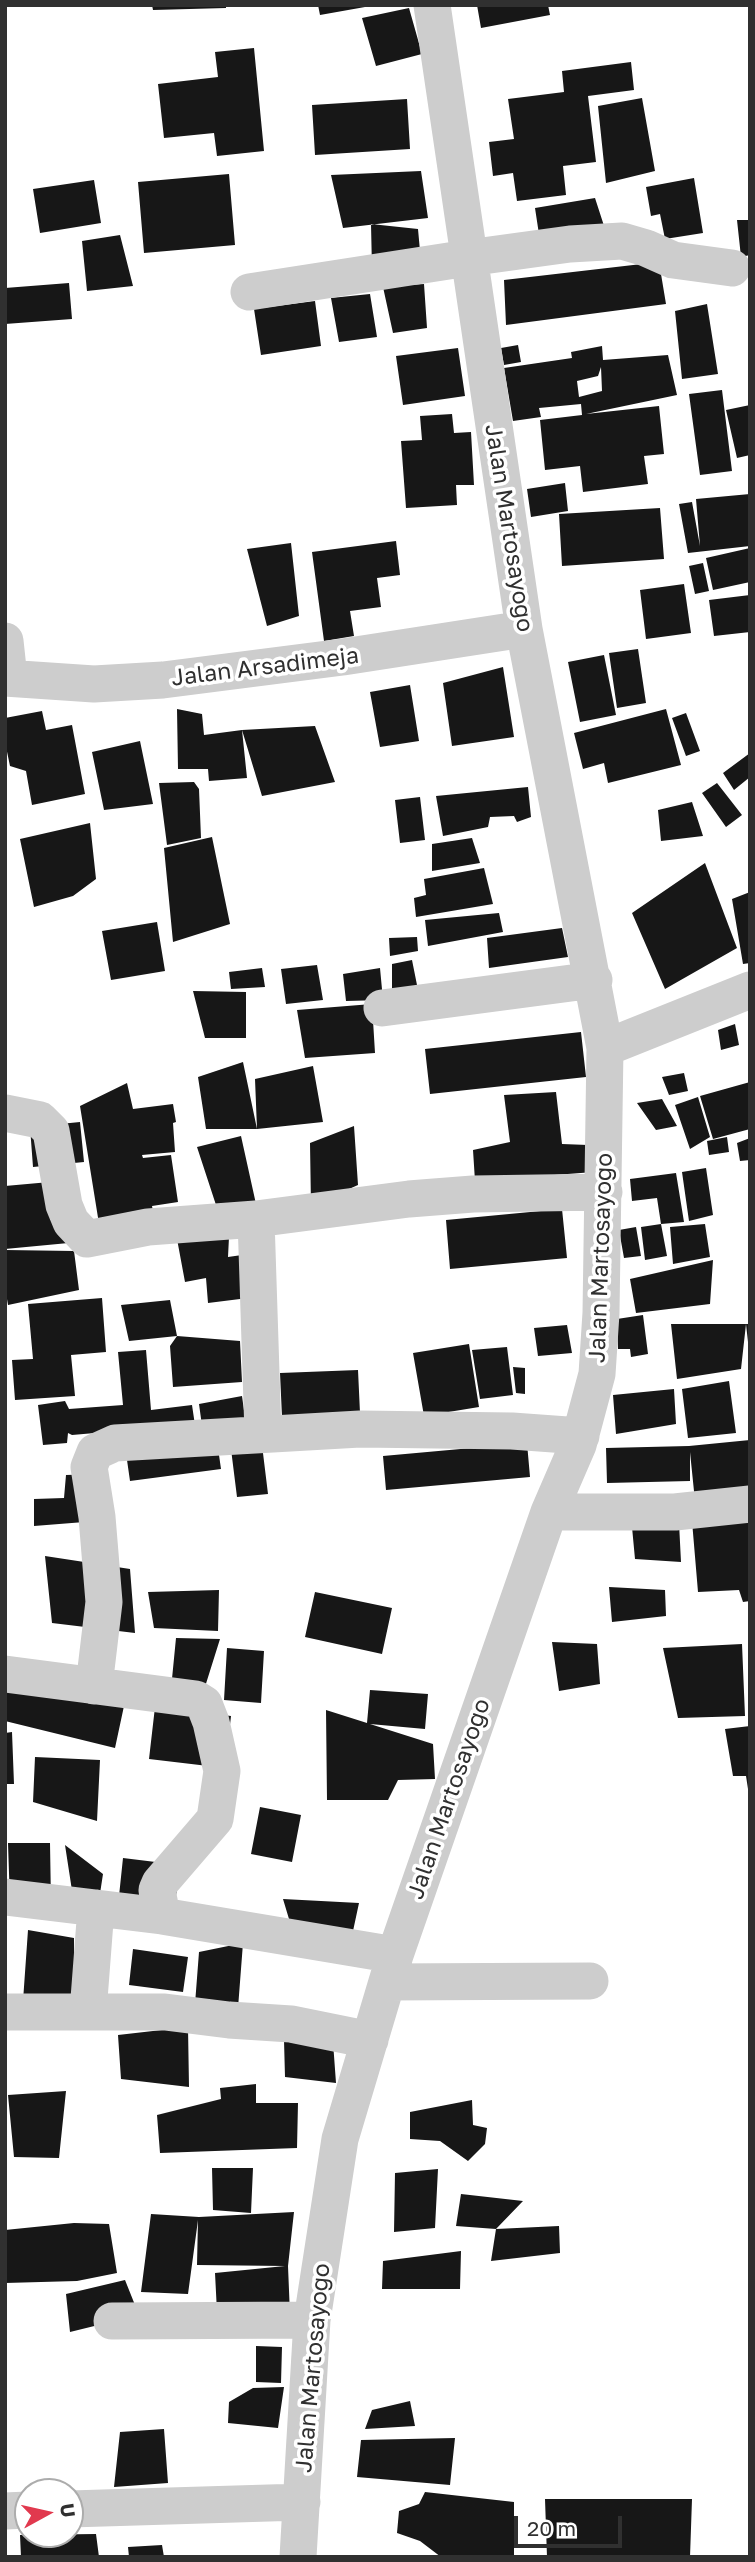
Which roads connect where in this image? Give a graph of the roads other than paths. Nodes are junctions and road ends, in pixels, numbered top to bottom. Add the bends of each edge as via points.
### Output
1 (432, 5) edge
2 (468, 258) junction
3 (732, 268) dead end
4 (249, 292) dead end
5 (524, 629) junction
6 (5, 641) edge
7 (7, 678) edge
8 (594, 980) junction
9 (750, 990) edge
10 (382, 1008) dead end
11 (605, 1048) junction
12 (5, 1113) edge
13 (604, 1192) junction
14 (256, 1219) junction
15 (262, 1434) junction
16 (581, 1436) junction
17 (750, 1504) edge
18 (549, 1512) junction
19 (5, 1674) edge
20 (94, 1686) junction
21 (5, 1897) edge
22 (96, 1908) junction
23 (162, 1916) junction
24 (391, 1969) junction
25 (590, 1981) dead end
26 (5, 2012) edge
27 (88, 2012) junction
28 (370, 2039) junction
29 (312, 2320) junction
30 (111, 2321) dead end
31 (303, 2502) junction
32 (84, 2509) edge
33 (298, 2557) edge

1 - 2 street, Jalan Martosayogo
2 - 3 street via 622,242 673,260
2 - 4 street
2 - 5 street, Jalan Martosayogo
5 - 7 street, Jalan Arsadimeja via 163,680 94,684
5 - 8 street, Jalan Martosayogo
6 - 7 street
8 - 10 street
8 - 11 street, Jalan Martosayogo
9 - 11 street
11 - 13 street, Jalan Martosayogo
12 - 14 street via 40,1120 51,1131 64,1205 71,1222 87,1239 148,1227
13 - 14 street via 408,1199
13 - 16 street, Jalan Martosayogo via 597,1374
14 - 15 street
15 - 16 street via 429,1429
15 - 20 street via 115,1443 95,1452 89,1467 104,1602
16 - 18 street, Jalan Martosayogo
17 - 18 street via 675,1512
18 - 24 street, Jalan Martosayogo
19 - 20 street
20 - 23 street via 196,1699 204,1704 211,1721 222,1771 215,1819 160,1883
21 - 22 street
22 - 23 street
22 - 27 street
23 - 24 street
24 - 25 street
24 - 28 street, Jalan Martosayogo
26 - 27 street
27 - 28 street via 165,2012 291,2024
28 - 29 street, Jalan Martosayogo via 340,2139
29 - 30 street
29 - 31 street, Jalan Martosayogo
31 - 32 street
31 - 33 street, Jalan Martosayogo

